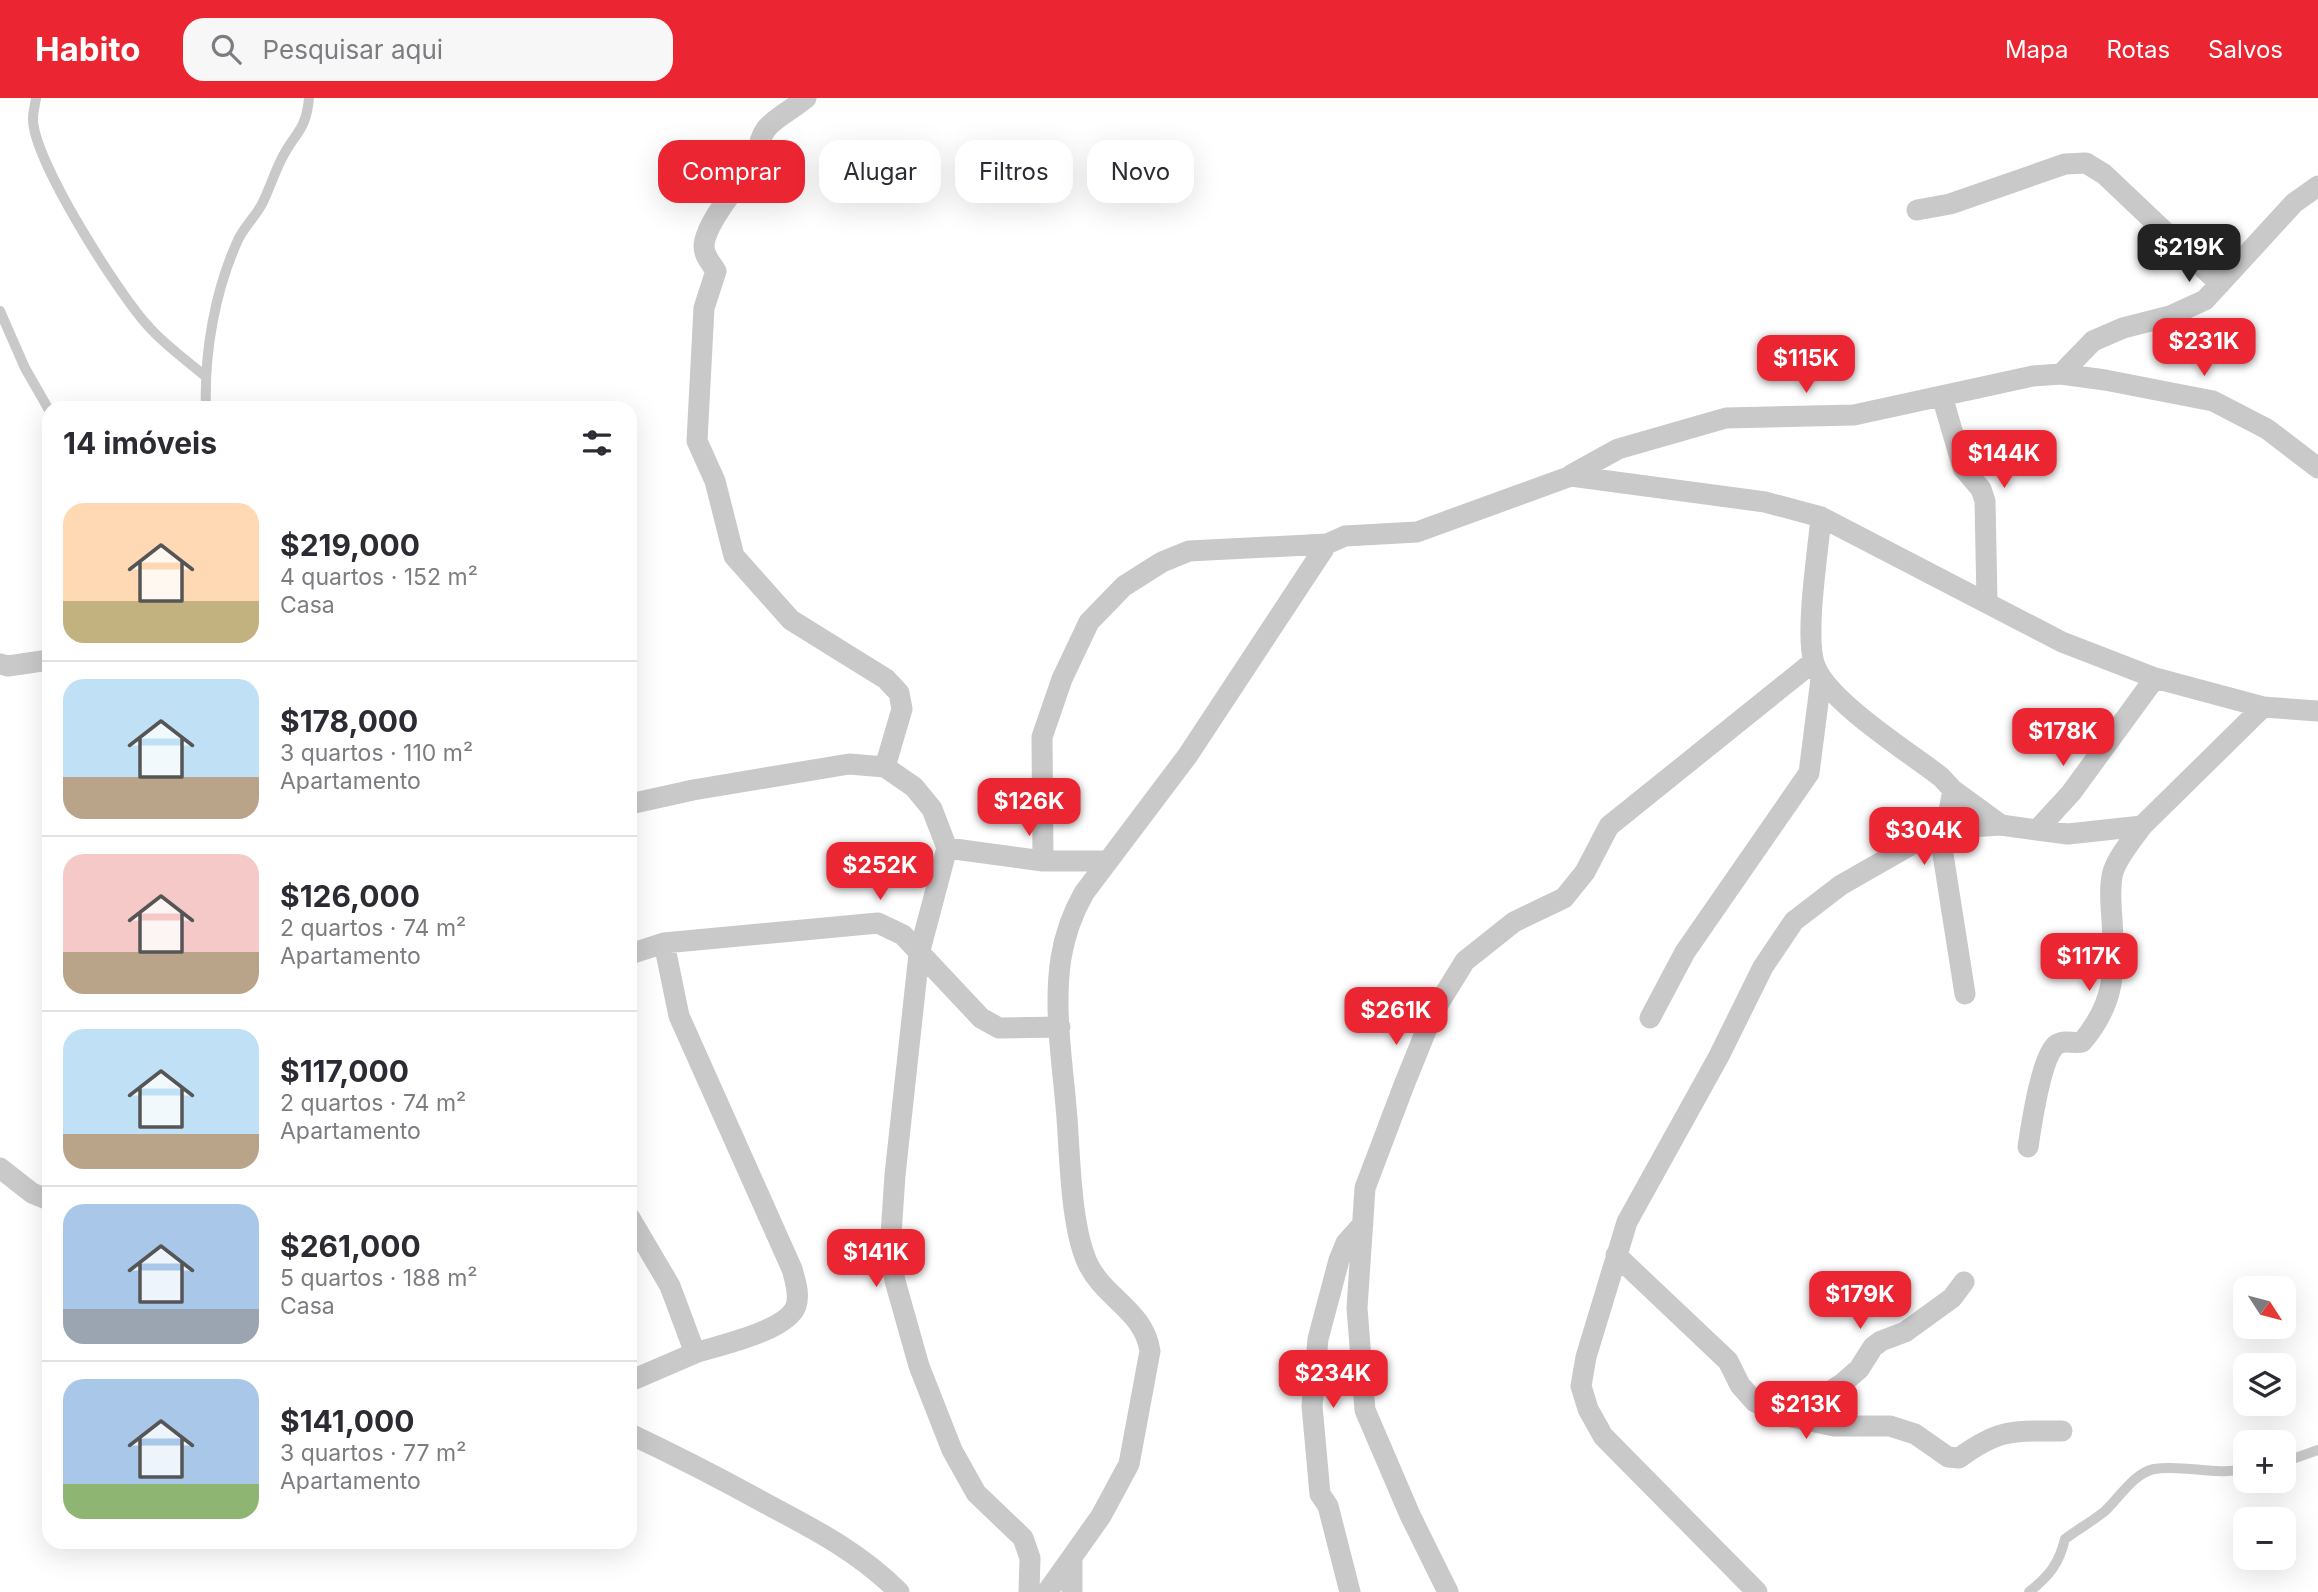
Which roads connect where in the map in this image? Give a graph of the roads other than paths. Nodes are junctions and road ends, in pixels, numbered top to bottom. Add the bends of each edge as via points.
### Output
1 (36, 98) edge
2 (309, 98) edge
3 (806, 98) edge
4 (2318, 186) edge
5 (1917, 211) dead end
6 (2220, 284) junction
7 (0, 312) edge
8 (2061, 374) junction
9 (205, 376) junction
10 (1942, 396) junction
11 (44, 401) edge
12 (206, 401) edge
13 (2318, 468) edge
14 (1571, 475) junction
15 (1822, 517) junction
16 (1327, 544) junction
17 (1987, 600) junction
18 (42, 661) edge
19 (0, 664) edge
20 (1817, 670) junction
21 (2154, 678) junction
22 (2263, 707) junction
23 (2318, 711) edge
24 (885, 767) junction
25 (1953, 790) junction
26 (637, 802) edge
27 (2001, 825) junction
28 (2142, 825) junction
29 (1939, 829) junction
30 (2037, 830) junction
31 (947, 848) junction
32 (1043, 861) junction
33 (1107, 861) junction
34 (664, 943) junction
35 (637, 952) edge
36 (919, 954) junction
37 (1965, 994) dead end
38 (1650, 1018) dead end
39 (1060, 1027) junction
40 (2028, 1147) dead end
41 (0, 1168) edge
42 (42, 1197) edge
43 (1363, 1224) junction
44 (637, 1229) edge
45 (1616, 1255) junction
46 (1964, 1282) dead end
47 (695, 1353) junction
48 (637, 1378) edge
49 (1792, 1417) junction
50 (2062, 1431) dead end
51 (637, 1437) edge
52 (2318, 1450) edge
53 (2296, 1458) edge
54 (2233, 1471) edge
55 (1072, 1557) junction
56 (899, 1592) edge
57 (1029, 1592) edge
58 (1047, 1592) edge
59 (1072, 1592) edge
60 (1350, 1592) edge
61 (1448, 1592) edge
62 (1757, 1592) edge
63 (2029, 1592) edge

1 - 9 lane via 33,120 39,147 123,296 150,329
2 - 9 lane via 307,120 282,158 229,262
3 - 24 street via 762,129 757,141 759,158 711,226 704,244 716,271 704,308 697,442 715,481 734,556 791,621 886,679 899,694 902,709
4 - 6 street via 2294,203
5 - 6 street via 2065,164 2086,163 2104,174
6 - 8 street via 2204,300 2169,316 2094,341
7 - 11 lane
8 - 10 street
8 - 13 street via 2213,401 2267,429
9 - 12 lane
10 - 14 street via 1854,415 1726,418 1618,449
10 - 17 street via 1963,468 1986,500
14 - 15 street via 1765,502
14 - 16 street via 1417,531 1345,536
15 - 17 street
15 - 20 street via 1812,609
16 - 32 street via 1189,551 1124,586 1089,622 1062,678 1042,737
16 - 33 street via 1188,755
17 - 21 street via 2062,642
18 - 19 street
20 - 25 street via 1837,698 1941,776
20 - 38 street via 1809,772 1685,952
20 - 43 street via 1609,825 1585,872 1564,898 1514,922 1465,961 1434,1011 1404,1084 1365,1188
21 - 22 street
21 - 30 street via 2071,793
22 - 23 street
22 - 28 street
24 - 26 street via 849,764
24 - 31 street via 914,787 932,808
25 - 27 street
25 - 29 street
27 - 29 street
27 - 30 street
28 - 30 street via 2068,834
28 - 40 street via 2114,870 2110,998 2082,1042 2063,1041 2053,1047 2034,1102
29 - 37 street
29 - 45 street via 1841,885 1794,921 1763,967 1627,1222
31 - 32 street
31 - 36 street
32 - 33 street
33 - 39 street via 1070,916 1061,960
34 - 35 street
34 - 36 street via 878,923 903,935
34 - 47 street via 679,1016 792,1269 798,1295 796,1308 779,1326
36 - 39 street via 981,1018 999,1028
36 - 57 street via 895,1175 890,1250 895,1281 919,1366 952,1450 976,1493 1028,1547
39 - 55 street via 1072,1183 1082,1246 1099,1282 1147,1333 1150,1351 1129,1464
41 - 42 street
43 - 60 street via 1346,1243 1339,1260 1318,1339 1312,1406 1320,1494 1328,1506
43 - 61 street via 1357,1308 1365,1410
44 - 47 street via 670,1286
45 - 49 street via 1728,1361 1755,1402
45 - 62 street via 1586,1356 1581,1386 1588,1409 1603,1436
46 - 49 street via 1952,1298 1905,1332 1881,1341 1851,1376
47 - 48 street
49 - 50 street via 1834,1426 1890,1426 1915,1434 1948,1457 1959,1458 1992,1436 2012,1431
51 - 56 street via 842,1545
52 - 53 lane
54 - 63 lane via 2188,1467 2141,1474 2103,1512 2065,1539 2060,1560
55 - 58 street
55 - 59 street

